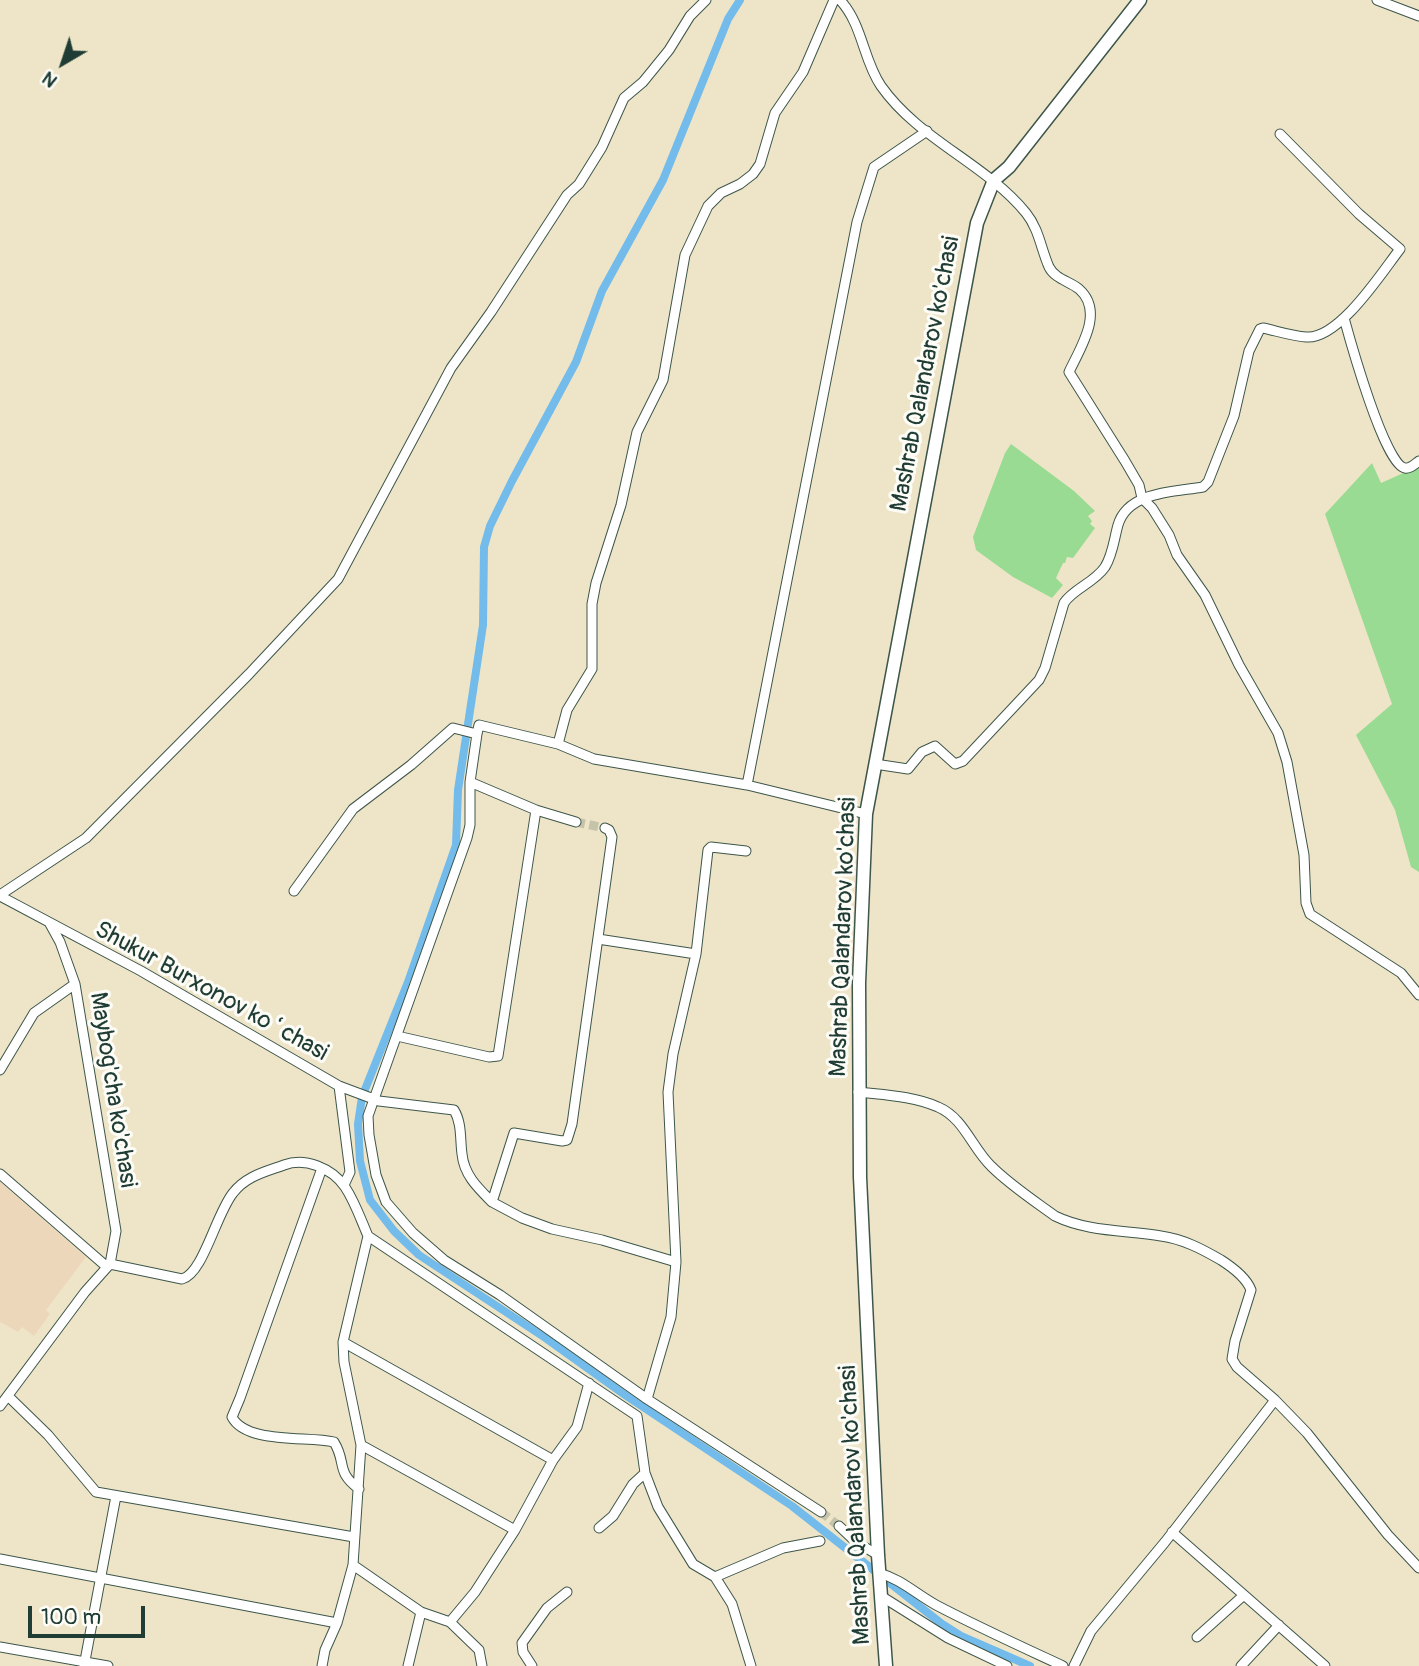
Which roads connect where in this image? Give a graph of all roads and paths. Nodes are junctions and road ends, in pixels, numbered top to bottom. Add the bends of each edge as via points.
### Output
1 (706, 0) edge
2 (834, 0) edge
3 (841, 0) edge
4 (1139, 0) edge
5 (1377, 0) edge
6 (1419, 16) edge
7 (927, 131) junction
8 (1280, 134) dead end
9 (994, 180) junction
10 (1344, 318) junction
11 (1419, 461) edge
12 (1142, 498) junction
13 (475, 734) junction
14 (558, 744) junction
15 (874, 764) junction
16 (470, 782) junction
17 (747, 785) junction
18 (536, 810) junction
19 (866, 814) junction
20 (576, 822) tunnel mouth
21 (605, 828) dead end
22 (746, 851) dead end
23 (294, 891) dead end
24 (0, 895) edge
25 (49, 922) junction
26 (598, 939) junction
27 (696, 954) junction
28 (75, 984) junction
29 (1419, 995) edge
30 (397, 1036) junction
31 (0, 1070) edge
32 (340, 1087) junction
33 (859, 1092) junction
34 (371, 1098) junction
35 (322, 1168) junction
36 (0, 1174) edge
37 (344, 1185) junction
38 (492, 1202) junction
39 (368, 1236) junction
40 (676, 1262) junction
41 (108, 1266) junction
42 (343, 1342) junction
43 (589, 1382) junction
44 (9, 1397) junction
45 (647, 1399) junction
46 (1275, 1399) junction
47 (0, 1406) edge
48 (361, 1445) junction
49 (554, 1460) junction
50 (645, 1473) junction
51 (359, 1489) junction
52 (116, 1496) junction
53 (821, 1512) tunnel mouth
54 (839, 1526) tunnel mouth
55 (598, 1528) dead end
56 (515, 1530) junction
57 (1172, 1532) junction
58 (354, 1538) junction
59 (820, 1541) dead end
60 (0, 1559) edge
61 (879, 1563) junction
62 (353, 1565) junction
63 (1419, 1568) edge
64 (715, 1577) junction
65 (100, 1578) junction
66 (567, 1592) dead end
67 (881, 1595) junction
68 (1244, 1595) junction
69 (421, 1612) junction
70 (450, 1622) junction
71 (337, 1623) junction
72 (1279, 1625) junction
73 (1197, 1637) dead end
74 (0, 1647) edge
75 (84, 1664) edge
76 (108, 1666) edge
77 (321, 1666) edge
78 (408, 1666) edge
79 (482, 1666) edge
80 (532, 1666) edge
81 (751, 1666) edge
82 (886, 1666) edge
83 (1007, 1666) edge
84 (1063, 1666) edge
85 (1074, 1666) edge
86 (1241, 1666) edge
87 (1325, 1666) edge

1 - 24 street via 643,82 624,99 579,184 567,195 451,368 338,579 86,838
2 - 14 street via 796,85 775,113 760,164 708,206 685,255 663,380 637,432 621,505 596,583 592,669 567,710
3 - 7 street via 852,12 880,85
4 - 9 main road via 1009,167
5 - 6 street
7 - 9 street
7 - 17 street via 874,167 857,222
8 - 10 street via 1400,249
9 - 12 street via 1027,214 1054,274 1087,299 1090,326 1069,372 1139,485
9 - 15 main road, Mashrab Qalandarov ko'chasi via 977,223
10 - 11 street via 1368,398 1391,453 1404,468
10 - 12 street via 1308,338 1261,328 1248,351 1234,416 1206,486
12 - 15 street via 1121,517 1102,570 1064,603 1039,680 963,761 955,764 935,746 922,752 908,769
12 - 29 street via 1205,594 1278,733 1304,855 1310,914 1401,973
13 - 14 street via 480,725
13 - 16 street
13 - 23 street via 453,728 353,809
14 - 17 street via 594,759
15 - 19 main road, Mashrab Qalandarov ko'chasi
16 - 18 street
16 - 30 street via 467,838
17 - 19 street
18 - 20 street
18 - 30 street via 498,1056
19 - 33 main road, Mashrab Qalandarov ko'chasi
21 - 26 street via 612,837
22 - 27 street via 708,850
24 - 25 street, Shukur Burxonov koʻchasi
25 - 28 street, Maybog'cha ko'chasi
25 - 32 street, Shukur Burxonov koʻchasi
26 - 27 street
26 - 38 street via 569,1137 562,1141 514,1133
27 - 40 street via 667,1092
28 - 31 street via 34,1013
28 - 41 street, Maybog'cha ko'chasi via 116,1231
30 - 34 street
32 - 34 street
32 - 37 street, Shukur Burxonov koʻchasi via 350,1172
33 - 46 street via 937,1107 953,1116 988,1164 1067,1222 1163,1236 1197,1246 1229,1265 1251,1290 1232,1359
33 - 61 main road, Mashrab Qalandarov ko'chasi
34 - 38 street via 454,1110 464,1165
34 - 45 street via 369,1135 380,1189 413,1233 444,1260
35 - 37 street
35 - 41 street via 303,1160 249,1177 216,1220 199,1266 187,1278
35 - 51 street via 232,1417 243,1428 265,1435 334,1442 342,1472
36 - 41 street
37 - 39 street
38 - 40 street via 522,1219
39 - 42 street
39 - 43 street
40 - 45 street via 671,1317
41 - 44 street, Maybog'cha ko'chasi
42 - 48 street
42 - 49 street
43 - 49 street via 577,1427
43 - 50 street via 637,1416
44 - 47 street, Maybog'cha ko'chasi
44 - 52 street via 48,1434 96,1492
45 - 53 street
46 - 57 street
46 - 63 street
48 - 51 street
48 - 56 street
49 - 56 street
50 - 55 street via 613,1516
50 - 64 street via 658,1507 693,1564
51 - 58 street
52 - 58 street
52 - 65 street
54 - 61 street
56 - 70 street
57 - 68 street
57 - 85 street via 1091,1631
58 - 62 street
59 - 64 street via 783,1548
60 - 65 street
61 - 67 main road, Mashrab Qalandarov ko'chasi
61 - 84 street via 929,1601
62 - 69 street
62 - 71 street
64 - 81 street via 732,1604
65 - 71 street
65 - 75 street
66 - 80 street via 547,1608 522,1643
67 - 82 main road, Mashrab Qalandarov ko'chasi
67 - 83 street via 948,1638
68 - 72 street
68 - 73 street
69 - 70 street
69 - 78 street
70 - 79 street via 479,1650
71 - 77 street
72 - 86 street
72 - 87 street
74 - 75 street
75 - 76 street

